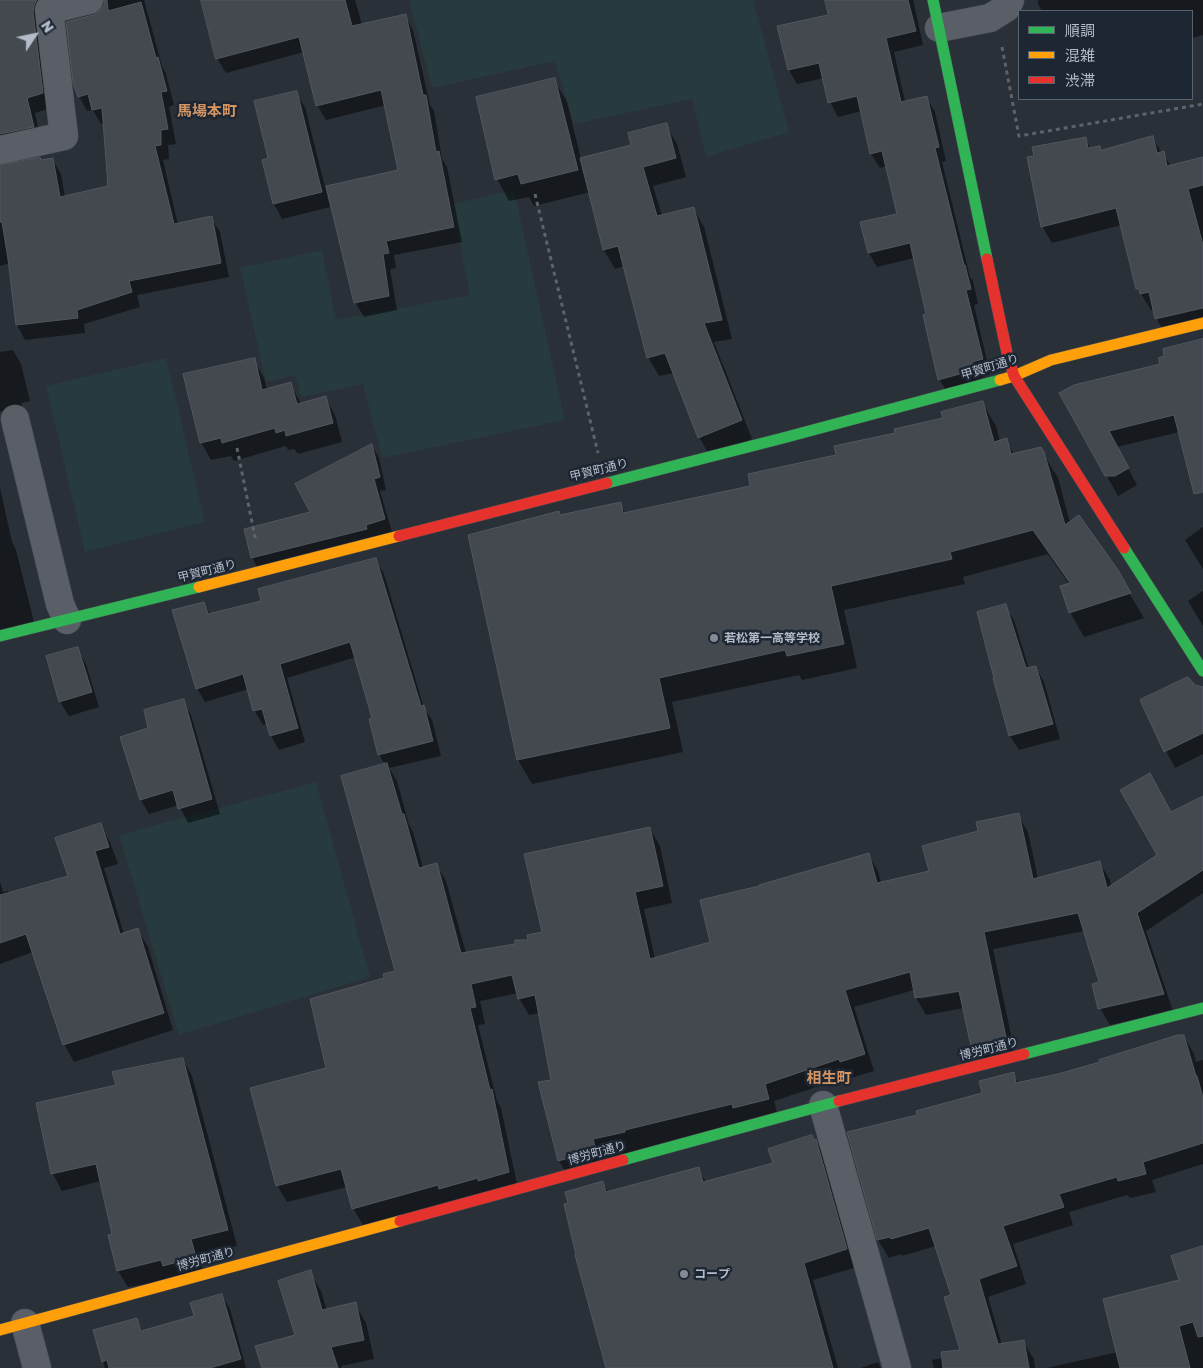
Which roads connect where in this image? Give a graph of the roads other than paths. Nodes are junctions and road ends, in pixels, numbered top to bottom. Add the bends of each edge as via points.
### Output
1 (88, 0) edge
2 (933, 0) edge
3 (1003, 7) edge
4 (939, 28) junction
5 (0, 150) edge
6 (1203, 323) edge
7 (1014, 376) junction
8 (15, 419) dead end
9 (67, 620) junction
10 (0, 636) edge
11 (1203, 671) edge
12 (1203, 1008) edge
13 (822, 1105) junction
14 (12, 1326) edge
15 (36, 1368) edge
16 (897, 1368) edge

1 - 5 street via 49,10 64,136
2 - 4 street
3 - 4 street via 990,18
4 - 7 street
6 - 7 street, 甲賀町通り via 1051,360
7 - 9 street, 甲賀町通り
7 - 11 street
8 - 9 street via 60,604
9 - 10 street, 甲賀町通り
12 - 13 street, 博労町通り
13 - 14 street, 博労町通り
13 - 16 street
14 - 15 street

